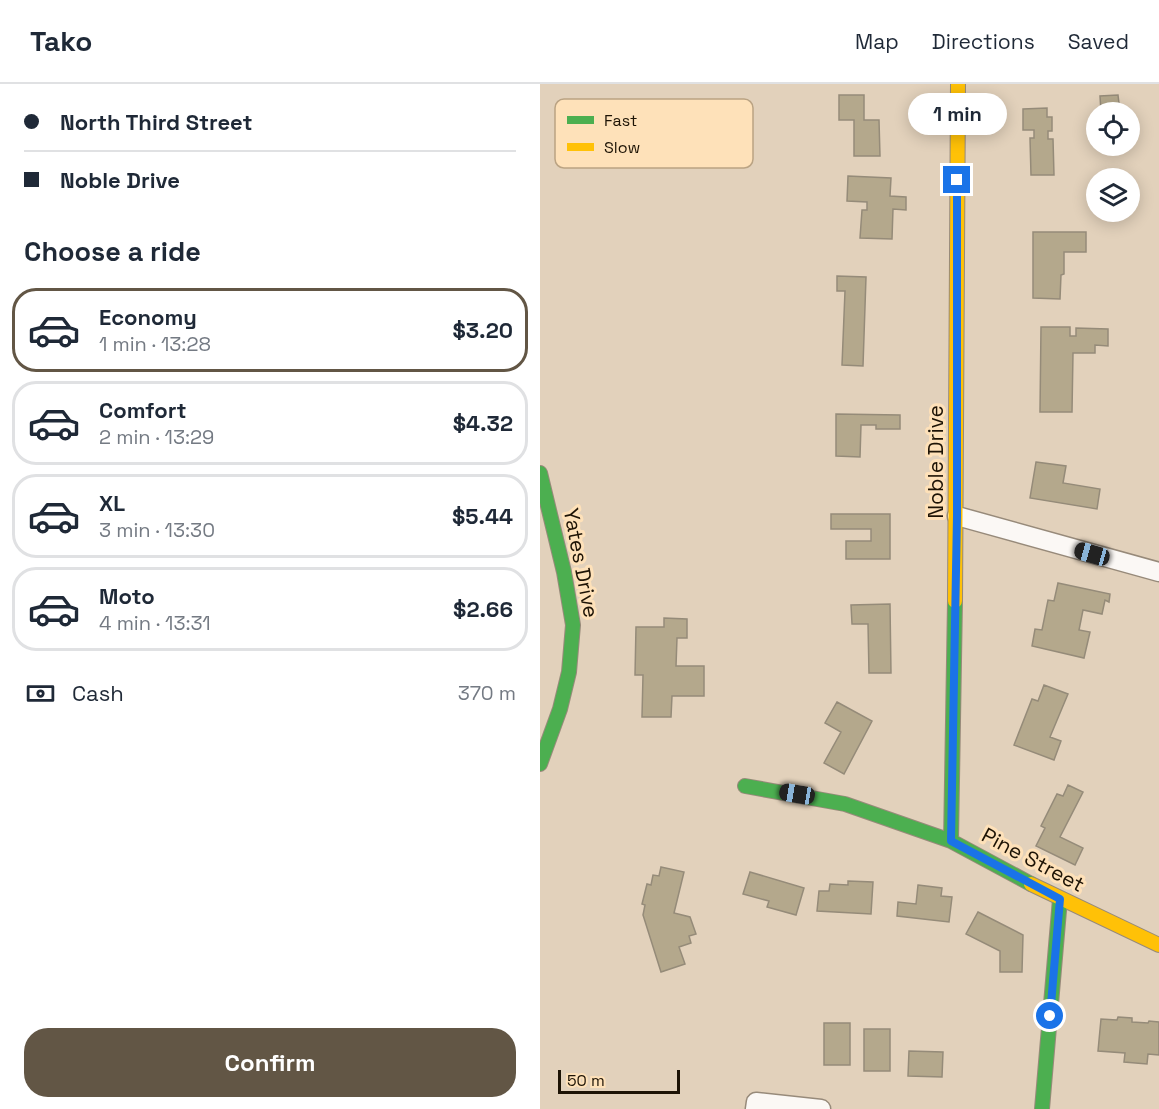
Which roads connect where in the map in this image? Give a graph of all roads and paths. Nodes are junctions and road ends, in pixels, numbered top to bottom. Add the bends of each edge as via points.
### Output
1 (958, 84) edge
2 (540, 473) edge
3 (957, 516) junction
4 (1159, 572) edge
5 (540, 765) edge
6 (745, 786) dead end
7 (951, 841) junction
8 (1060, 899) junction
9 (1159, 945) edge
10 (756, 1105) edge
11 (821, 1109) edge
12 (1042, 1109) edge

1 - 3 street, Noble Drive
2 - 5 street, Yates Drive via 573,625 569,672
3 - 4 street
3 - 7 street, Noble Drive
6 - 7 street, Pine Street via 845,804
7 - 8 street, Pine Street
8 - 9 street, Pine Street
8 - 12 street
10 - 11 street

